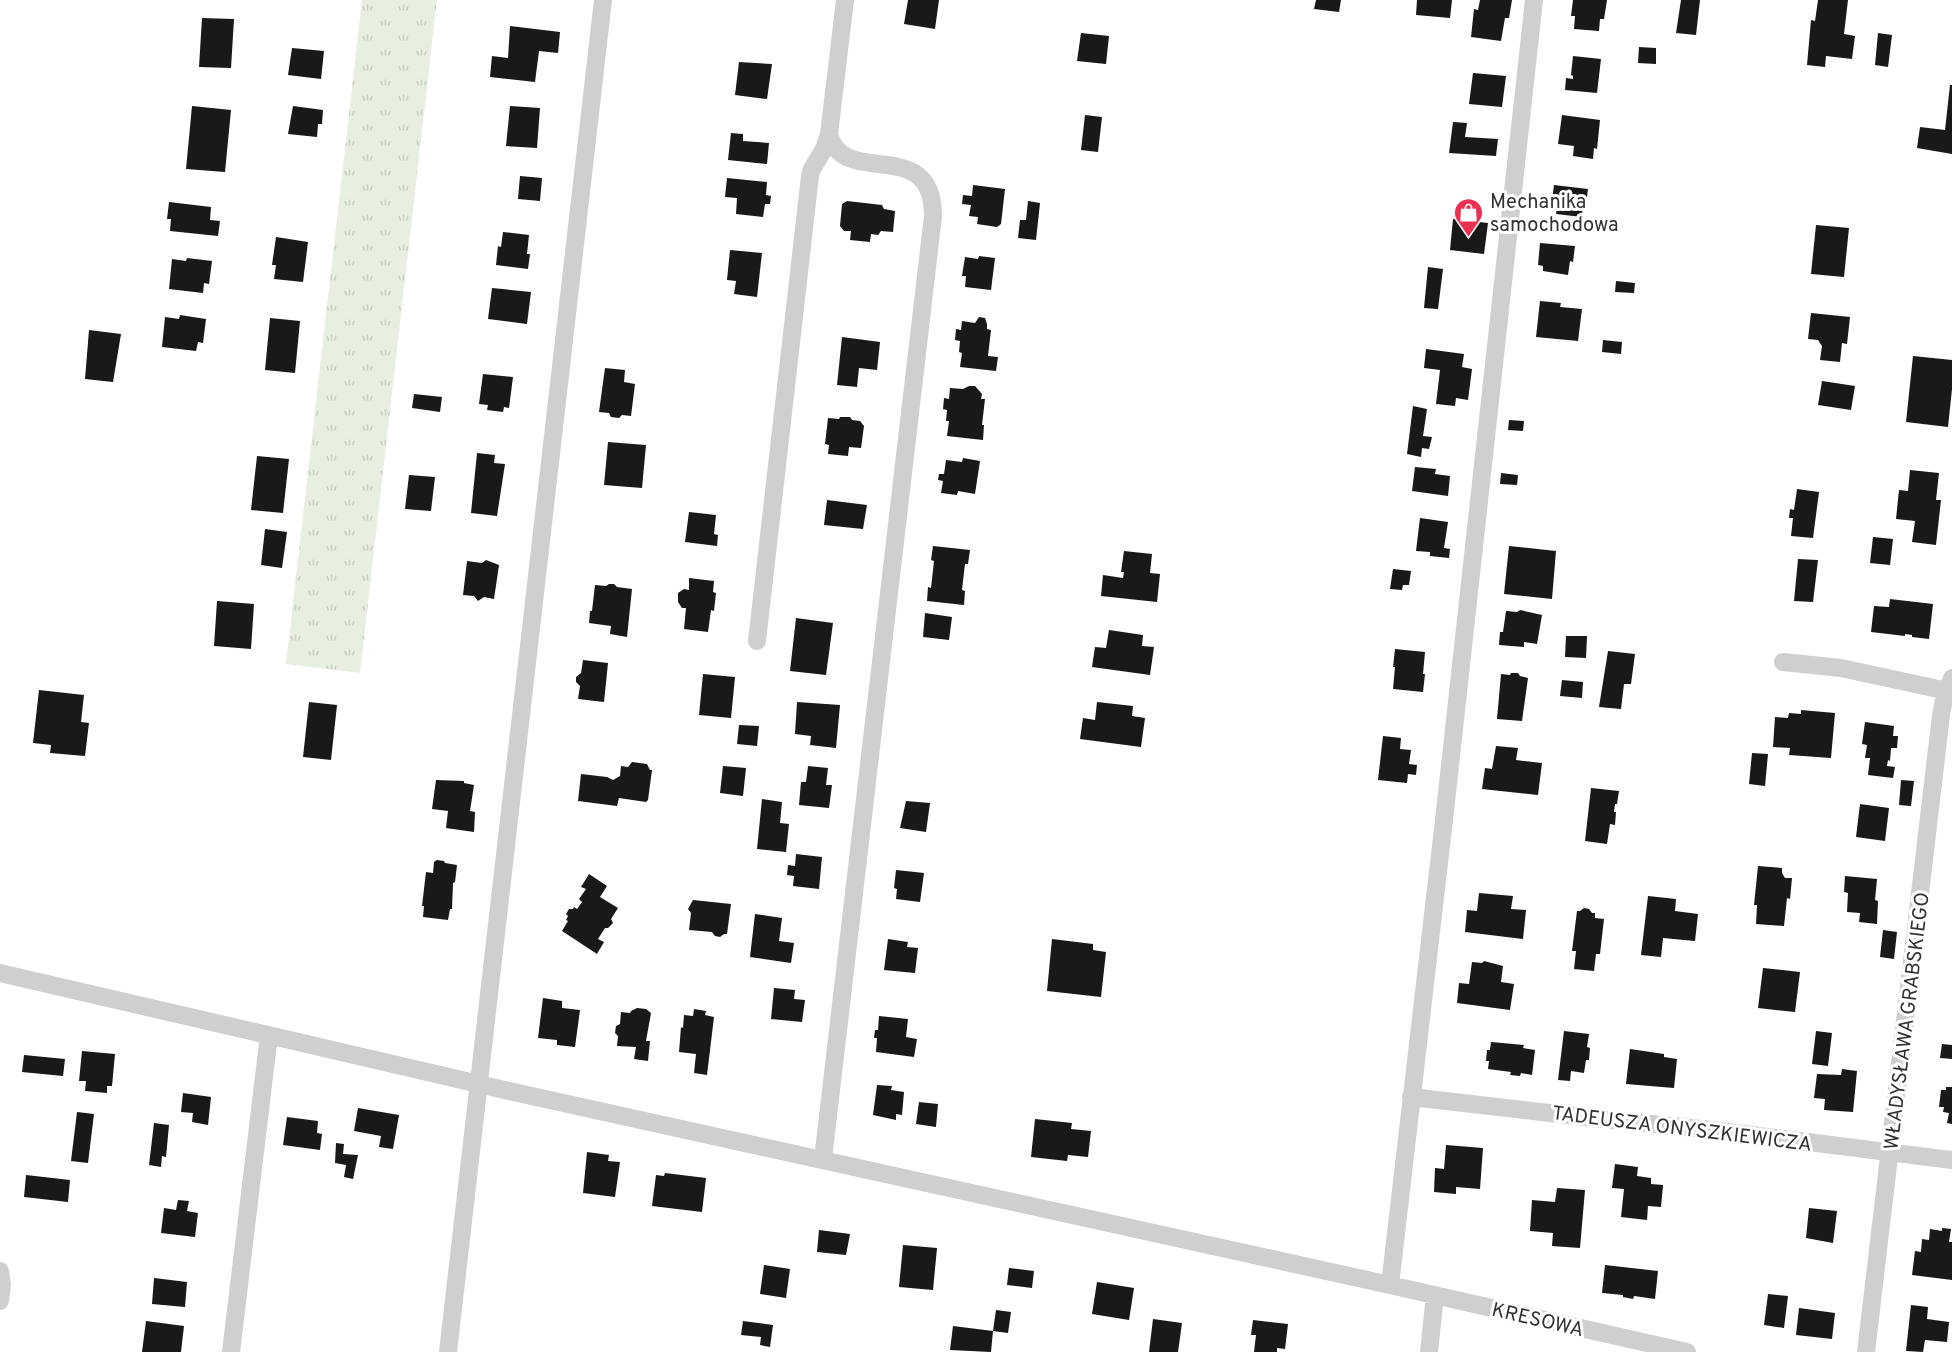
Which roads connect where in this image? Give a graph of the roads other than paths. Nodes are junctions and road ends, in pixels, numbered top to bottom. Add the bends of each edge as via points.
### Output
1 (603, 0) edge
2 (845, 0) edge
3 (1534, 0) edge
4 (829, 134) junction
5 (756, 641) dead end
6 (1783, 662) dead end
7 (1950, 687) edge
8 (0, 973) edge
9 (269, 1035) junction
10 (480, 1083) junction
11 (1411, 1097) junction
12 (1890, 1154) junction
13 (823, 1160) junction
14 (1952, 1160) edge
15 (0, 1271) edge
16 (1390, 1285) junction
17 (1435, 1295) junction
18 (0, 1301) edge
19 (231, 1352) edge
20 (448, 1352) edge
21 (1429, 1352) edge
22 (1687, 1352) edge
23 (1866, 1352) edge

1 - 10 street
2 - 4 street
3 - 11 street
4 - 5 street via 810,176
4 - 13 street via 835,147 856,160 901,167 918,174 931,195 933,216
6 - 7 street
7 - 12 street, WŁADYSŁAWA GRABSKIEGO via 1941,715
8 - 9 street, KRESOWA
9 - 10 street, KRESOWA
9 - 19 street
10 - 13 street, KRESOWA
10 - 20 street
11 - 12 street, TADEUSZA ONYSZKIEWICZA
11 - 16 street
12 - 14 street, TADEUSZA ONYSZKIEWICZA
12 - 23 street, WŁADYSŁAWA GRABSKIEGO
13 - 16 street, KRESOWA
15 - 18 street
16 - 17 street, KRESOWA
17 - 21 street
17 - 22 street, KRESOWA

